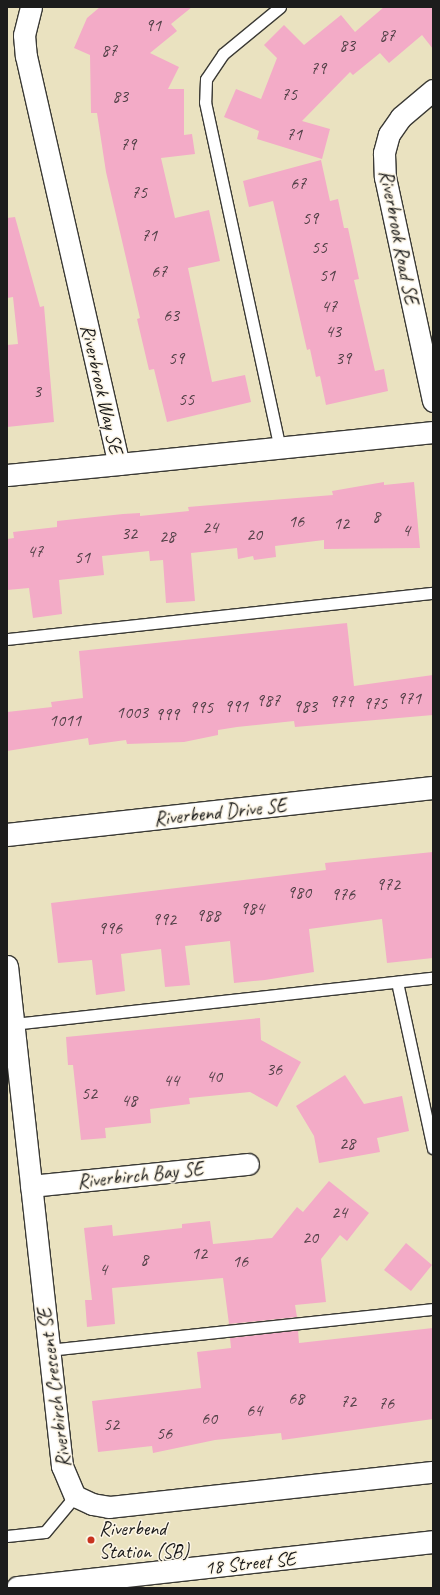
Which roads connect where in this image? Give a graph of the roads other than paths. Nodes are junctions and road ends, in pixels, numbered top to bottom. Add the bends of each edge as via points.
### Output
1 (31, 7) edge
2 (280, 7) edge
3 (433, 90) edge
4 (433, 401) edge
5 (433, 432) edge
6 (280, 449) junction
7 (120, 464) junction
8 (7, 475) edge
9 (433, 593) edge
10 (7, 639) edge
11 (433, 788) edge
12 (7, 835) edge
13 (7, 966) edge
14 (433, 978) edge
15 (397, 982) junction
16 (13, 1024) junction
17 (433, 1148) edge
18 (248, 1164) dead end
19 (31, 1186) junction
20 (433, 1310) edge
21 (49, 1350) junction
22 (433, 1472) edge
23 (75, 1496) junction
24 (7, 1536) edge
25 (433, 1542) edge
26 (18, 1588) edge

1 - 7 street, Riverbrook Way SE via 24,35 26,56
2 - 6 lane via 223,54 206,79 205,102
3 - 4 street, Riverbrook Road SE via 401,117 389,134 384,153 385,177
5 - 6 street, Riverbrook Way SE
6 - 7 street, Riverbrook Way SE
7 - 8 street
9 - 10 lane
11 - 12 street, Riverbend Drive SE
13 - 16 street, Riverbirch Crescent SE
14 - 15 lane
15 - 16 lane
15 - 17 lane
16 - 19 street, Riverbirch Crescent SE
18 - 19 street, Riverbirch Bay SE
19 - 21 street, Riverbirch Crescent SE
20 - 21 lane
21 - 23 street, Riverbirch Crescent SE via 62,1466
22 - 23 street, Riverbirch Crescent SE via 109,1507 92,1504
23 - 24 lane via 46,1532
25 - 26 street, 18 Street SE

